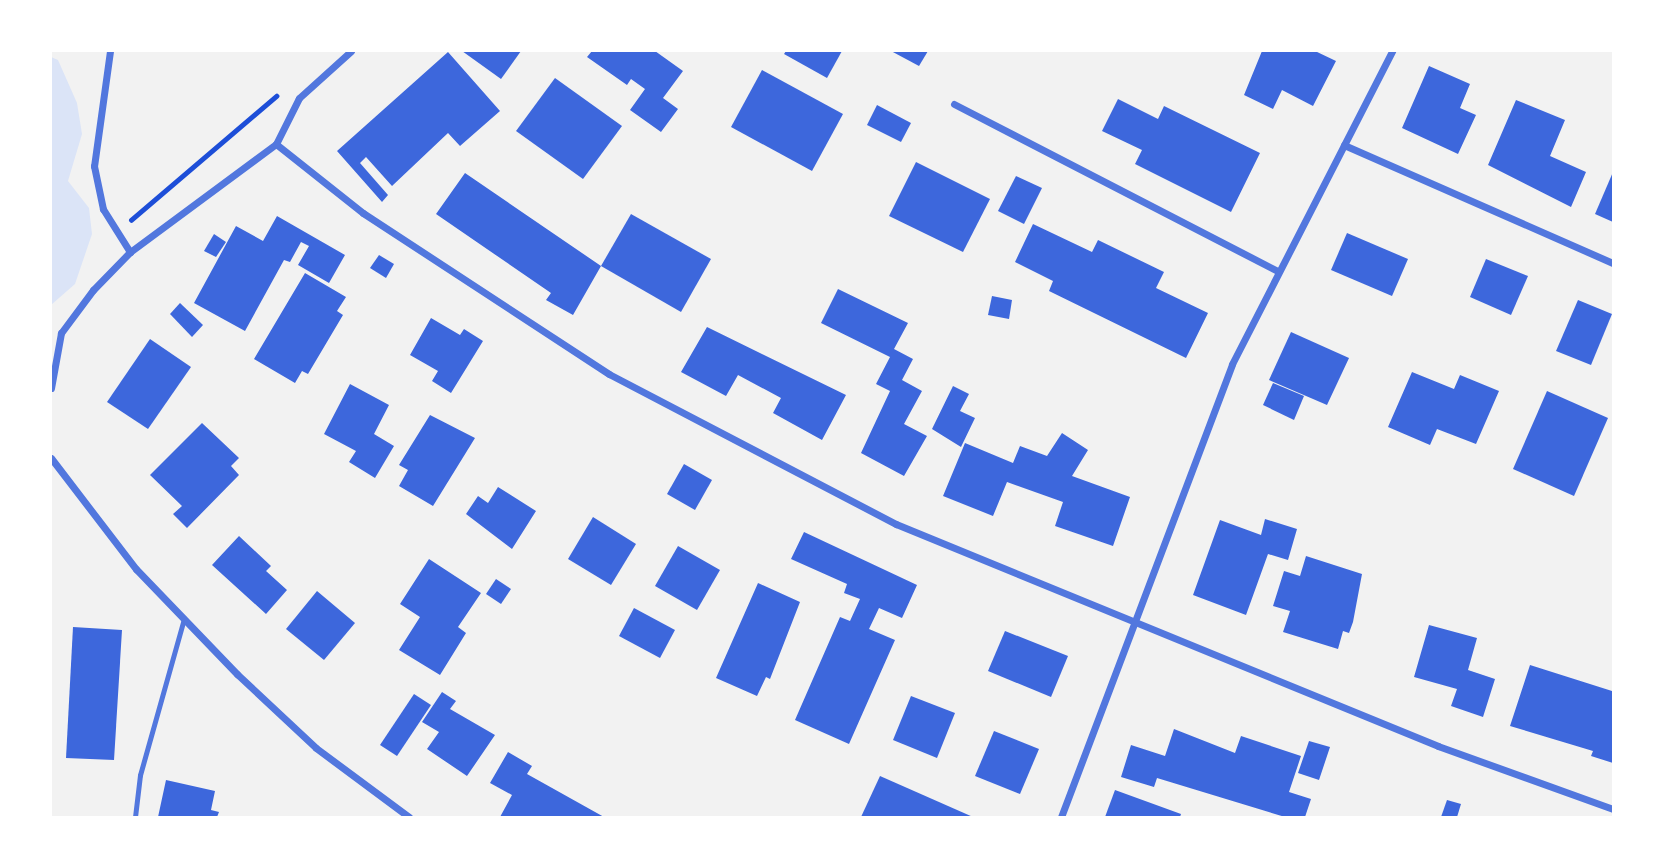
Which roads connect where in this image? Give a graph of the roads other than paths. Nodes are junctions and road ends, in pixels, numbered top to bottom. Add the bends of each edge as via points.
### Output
1 (110, 51) edge
2 (351, 51) edge
3 (1392, 51) edge
4 (954, 104) dead end
5 (276, 144) junction
6 (1344, 145) junction
7 (130, 252) junction
8 (1613, 263) edge
9 (1278, 271) junction
10 (51, 388) edge
11 (51, 458) edge
12 (184, 618) junction
13 (1135, 619) junction
14 (1613, 809) edge
15 (135, 817) edge
16 (409, 817) edge
17 (1060, 817) edge

1 - 7 street via 94,166 103,209
2 - 5 street via 299,98
3 - 6 street
4 - 9 street
5 - 7 street
5 - 13 street via 363,213 609,374 897,524
6 - 8 street
6 - 9 street
7 - 10 street via 61,333
9 - 13 street via 1232,364
11 - 12 street via 136,569
12 - 15 lane via 144,762
12 - 16 street via 316,748
13 - 14 street via 1438,746
13 - 17 street

